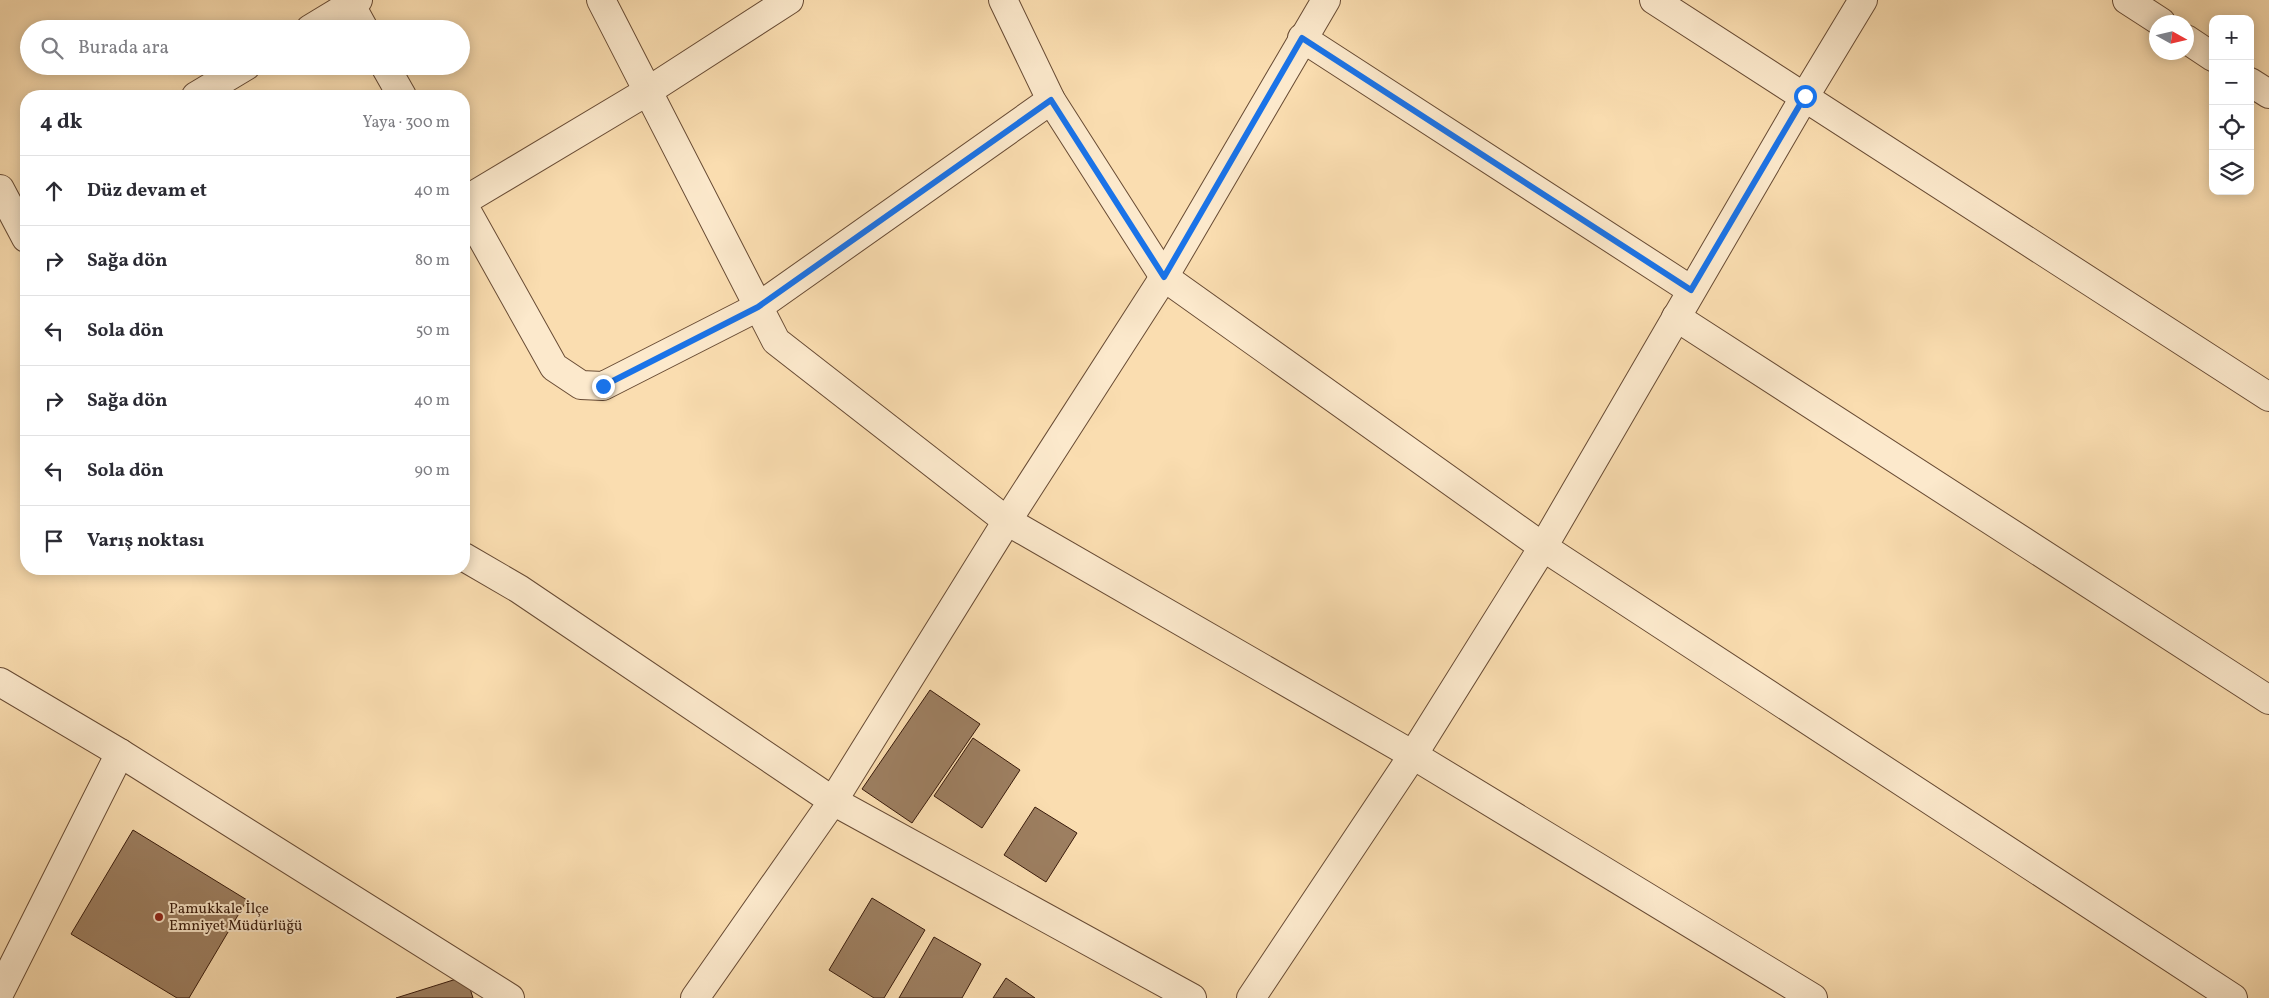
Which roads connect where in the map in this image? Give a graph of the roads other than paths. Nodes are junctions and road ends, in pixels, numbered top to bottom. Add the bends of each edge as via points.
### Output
1 (601, 0) edge
2 (789, 0) edge
3 (1003, 0) edge
4 (1654, 0) edge
5 (1863, 0) edge
6 (2127, 0) edge
7 (352, 1) edge
8 (1317, 5) edge
9 (2150, 15) edge
10 (324, 20) edge
11 (360, 20) edge
12 (1302, 38) junction
13 (2194, 45) edge
14 (2209, 54) edge
15 (231, 75) edge
16 (390, 75) edge
17 (2254, 85) edge
18 (206, 90) edge
19 (399, 90) edge
20 (648, 91) junction
21 (2269, 94) edge
22 (1805, 96) junction
23 (1051, 100) junction
24 (470, 197) edge
25 (9, 201) edge
26 (470, 217) edge
27 (20, 225) edge
28 (1164, 277) junction
29 (1691, 290) junction
30 (758, 307) junction
31 (1676, 317) junction
32 (2269, 397) edge
33 (1007, 521) junction
34 (1543, 547) junction
35 (470, 560) edge
36 (0, 682) edge
37 (2269, 700) edge
38 (120, 753) junction
39 (1413, 755) junction
40 (834, 801) junction
41 (0, 992) edge
42 (510, 998) edge
43 (694, 998) edge
44 (1192, 998) edge
45 (1251, 998) edge
46 (1813, 998) edge
47 (2233, 998) edge

1 - 20 street
2 - 20 street
3 - 23 street
4 - 22 street
5 - 22 street
6 - 9 street
7 - 10 street
7 - 11 street
8 - 12 street
12 - 28 street
12 - 29 street
13 - 14 street
15 - 18 street
16 - 19 street
17 - 21 street
20 - 24 street
20 - 30 street
22 - 29 street
22 - 32 street
23 - 28 street
23 - 30 street
25 - 27 street
26 - 30 street via 554,367 581,385 603,386
28 - 33 street
28 - 34 street
29 - 31 street
30 - 33 street via 776,340
31 - 34 street
31 - 37 street
33 - 39 street
33 - 40 street
34 - 39 street
34 - 47 street
35 - 40 street via 519,589
36 - 38 street
38 - 41 street
38 - 42 street
39 - 45 street
39 - 46 street
40 - 43 street
40 - 44 street

